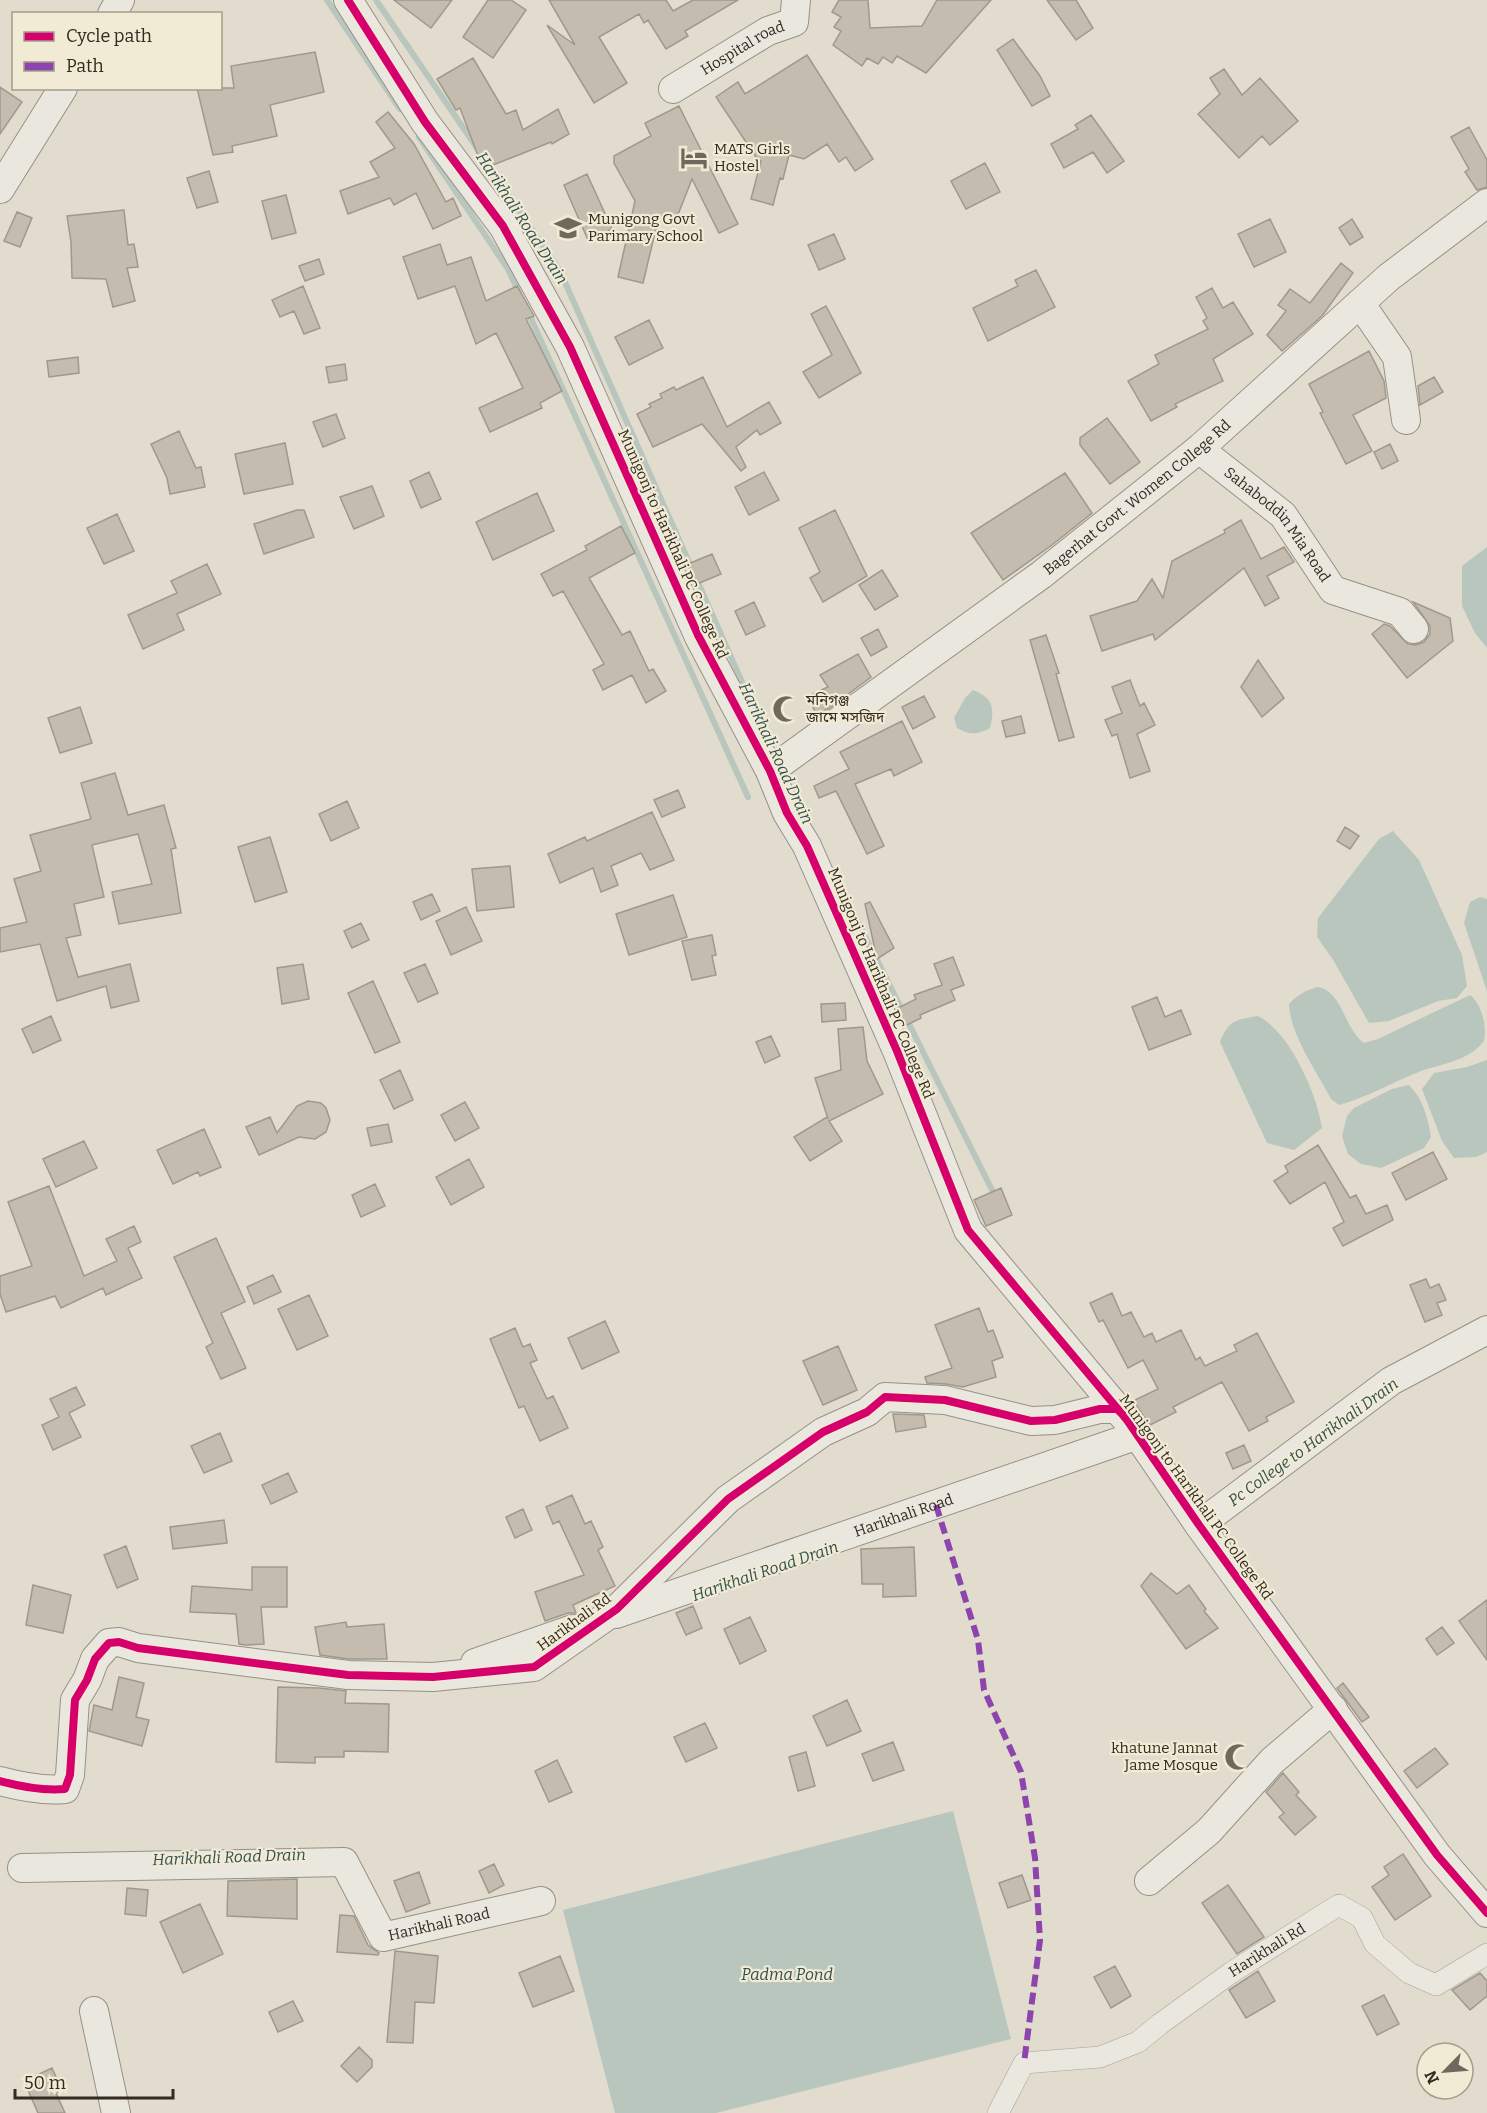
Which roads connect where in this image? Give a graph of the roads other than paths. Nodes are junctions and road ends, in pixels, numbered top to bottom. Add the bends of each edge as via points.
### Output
1 (348, 0) edge
2 (796, 0) edge
3 (673, 89) dead end
4 (62, 90) edge
5 (0, 189) edge
6 (1487, 203) edge
7 (1360, 303) junction
8 (1406, 420) dead end
9 (1199, 449) junction
10 (1414, 629) dead end
11 (770, 771) junction
12 (1487, 1330) edge
13 (1132, 1427) junction
14 (1198, 1525) junction
15 (433, 1677) junction
16 (1333, 1709) junction
17 (0, 1781) edge
18 (21, 1868) dead end
19 (1149, 1881) dead end
20 (541, 1901) dead end
21 (1487, 1913) edge
22 (1487, 1954) edge
23 (94, 2011) dead end
24 (116, 2113) edge
25 (998, 2113) edge

1 - 11 street, Munigonj to Harikhali PC College Rd via 425,122 503,226 570,347 699,637
2 - 3 street, Hospital road via 794,21 768,31
4 - 5 street
6 - 7 street, Bagerhat Govt. Women College Rd
7 - 8 street via 1397,357
7 - 9 street, Bagerhat Govt. Women College Rd
9 - 10 street, Sahaboddin Mia Road via 1283,515 1333,591 1400,612
9 - 11 street, Bagerhat Govt. Women College Rd via 1041,575
11 - 13 street, Munigonj to Harikhali PC College Rd via 897,1051 968,1230
12 - 14 street via 1391,1381
13 - 14 street, Munigonj to Harikhali PC College Rd
13 - 15 street, Harikhali Road
13 - 15 street, Harikhali Rd via 1117,1409 1031,1421 945,1400 885,1397 867,1412 823,1432 728,1499 617,1609 534,1667
14 - 16 street, Munigonj to Harikhali PC College Rd
15 - 17 street, Harikhali Rd via 348,1675 138,1648 119,1642 109,1644 95,1659 75,1700 70,1775 65,1789 21,1787
16 - 19 street via 1272,1761 1209,1831
16 - 21 street, Munigonj to Harikhali PC College Rd via 1437,1854
18 - 20 street, Harikhali Road via 344,1862 383,1937
22 - 25 street, Harikhali Rd via 1436,1985 1408,1973 1375,1944 1362,1918 1339,1905 1232,1972 1138,2042 1100,2057 1024,2063
23 - 24 street

